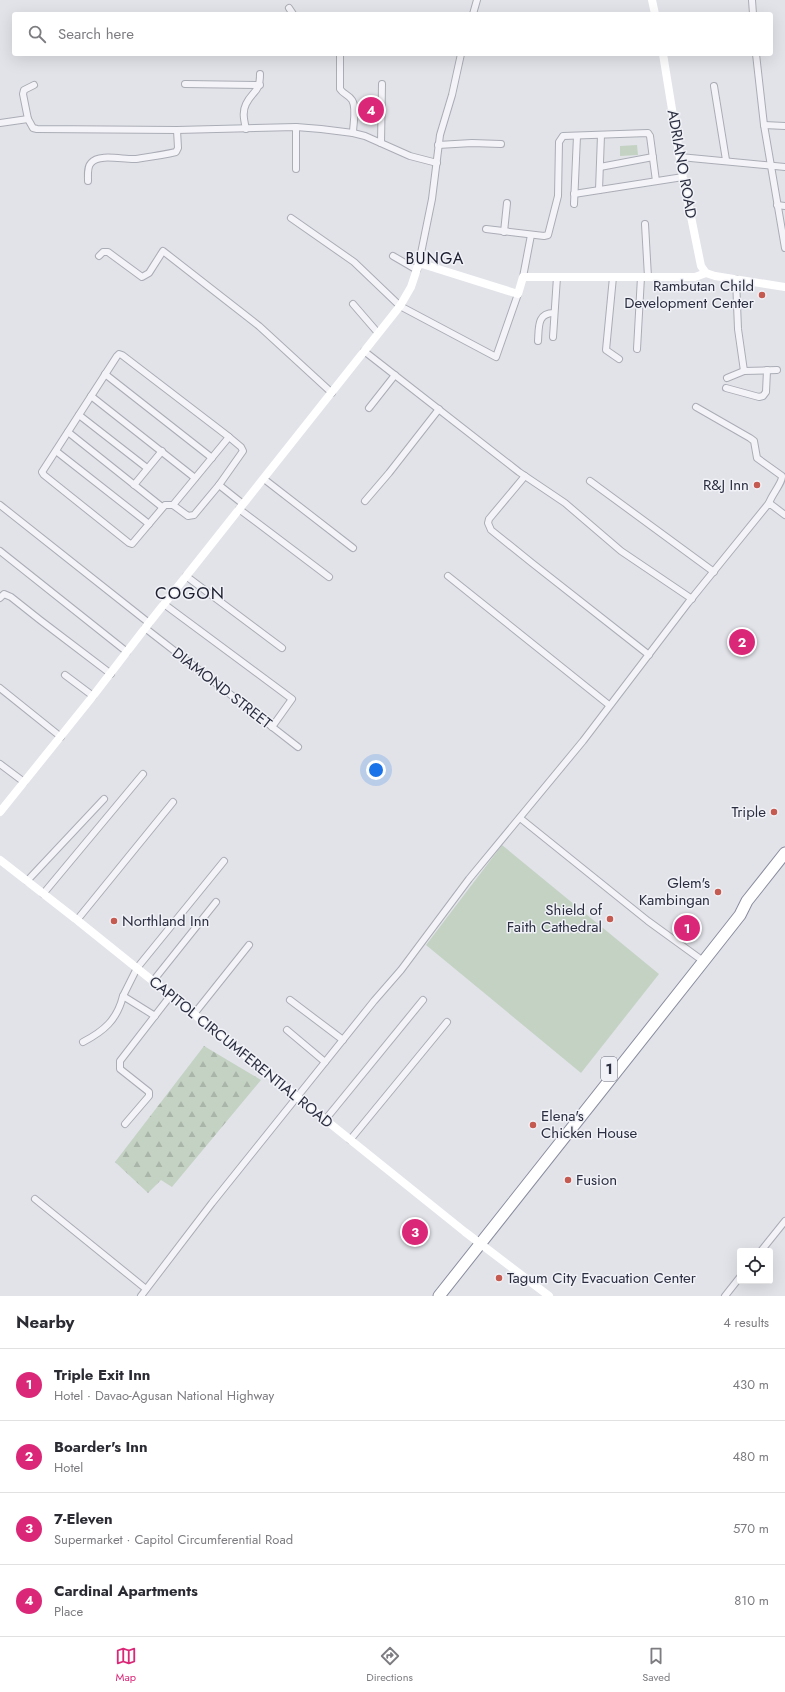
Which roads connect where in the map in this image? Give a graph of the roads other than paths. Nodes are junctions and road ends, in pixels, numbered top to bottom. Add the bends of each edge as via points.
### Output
1 (477, 0) edge
2 (652, 0) edge
3 (752, 0) edge
4 (289, 8) dead end
5 (292, 12) edge
6 (474, 12) edge
7 (655, 12) edge
8 (753, 12) edge
9 (340, 56) edge
10 (461, 56) edge
11 (663, 56) edge
12 (756, 56) edge
13 (260, 74) dead end
14 (185, 84) dead end
15 (382, 84) dead end
16 (34, 85) dead end
17 (260, 85) junction
18 (714, 86) dead end
19 (28, 119) junction
20 (0, 123) edge
21 (764, 125) junction
22 (785, 126) edge
23 (296, 127) junction
24 (246, 129) junction
25 (177, 130) junction
26 (353, 133) junction
27 (600, 135) junction
28 (577, 136) junction
29 (381, 144) junction
30 (501, 144) dead end
31 (438, 145) junction
32 (653, 157) junction
33 (680, 157) junction
34 (726, 160) junction
35 (437, 164) junction
36 (770, 165) junction
37 (785, 166) edge
38 (600, 167) junction
39 (296, 169) dead end
40 (683, 177) junction
41 (88, 181) dead end
42 (656, 182) junction
43 (600, 190) junction
44 (574, 194) junction
45 (507, 203) dead end
46 (574, 204) dead end
47 (777, 205) junction
48 (785, 206) edge
49 (291, 218) dead end
50 (645, 224) dead end
51 (486, 230) dead end
52 (504, 232) junction
53 (531, 235) junction
54 (785, 245) edge
55 (99, 256) dead end
56 (393, 256) dead end
57 (418, 267) junction
58 (706, 273) junction
59 (523, 277) junction
60 (557, 277) junction
61 (613, 277) junction
62 (644, 277) junction
63 (736, 279) junction
64 (785, 287) edge
65 (518, 294) junction
66 (353, 304) dead end
67 (400, 306) junction
68 (554, 313) junction
69 (378, 333) junction
70 (553, 337) dead end
71 (538, 341) dead end
72 (637, 349) dead end
73 (364, 351) junction
74 (618, 359) dead end
75 (767, 370) junction
76 (777, 370) dead end
77 (744, 371) junction
78 (105, 374) junction
79 (395, 375) junction
80 (727, 378) dead end
81 (726, 388) dead end
82 (332, 393) junction
83 (91, 396) junction
84 (696, 407) dead end
85 (369, 408) dead end
86 (439, 409) junction
87 (79, 415) junction
88 (68, 432) junction
89 (229, 437) junction
90 (56, 451) junction
91 (162, 451) junction
92 (212, 458) junction
93 (147, 468) junction
94 (525, 476) junction
95 (195, 478) junction
96 (264, 479) junction
97 (590, 481) dead end
98 (134, 485) junction
99 (219, 485) junction
100 (365, 501) dead end
101 (769, 503) junction
102 (0, 505) edge
103 (173, 505) junction
104 (162, 507) junction
105 (241, 507) junction
106 (785, 515) edge
107 (149, 524) junction
108 (352, 548) dead end
109 (0, 551) edge
110 (714, 572) junction
111 (186, 576) junction
112 (448, 576) dead end
113 (328, 577) dead end
114 (0, 598) edge
115 (692, 599) junction
116 (164, 604) junction
117 (147, 626) junction
118 (282, 648) dead end
119 (127, 652) junction
120 (649, 655) junction
121 (111, 674) junction
122 (65, 675) dead end
123 (0, 688) edge
124 (93, 696) junction
125 (609, 705) junction
126 (272, 727) junction
127 (61, 737) junction
128 (298, 748) dead end
129 (0, 764) edge
130 (143, 774) dead end
131 (24, 782) junction
132 (104, 799) dead end
133 (173, 802) dead end
134 (0, 812) edge
135 (520, 818) junction
136 (785, 853) edge
137 (0, 860) edge
138 (224, 861) dead end
139 (27, 881) junction
140 (43, 894) junction
141 (746, 901) junction
142 (216, 902) dead end
143 (78, 920) junction
144 (249, 945) dead end
145 (699, 958) junction
146 (137, 968) junction
147 (688, 977) junction
148 (153, 981) junction
149 (171, 995) junction
150 (123, 996) junction
151 (290, 1000) dead end
152 (423, 1000) dead end
153 (194, 1014) junction
154 (155, 1016) junction
155 (447, 1022) dead end
156 (287, 1030) dead end
157 (343, 1040) junction
158 (83, 1042) dead end
159 (325, 1062) junction
160 (297, 1098) junction
161 (325, 1120) junction
162 (125, 1124) dead end
163 (350, 1140) junction
164 (35, 1199) dead end
165 (785, 1221) edge
166 (478, 1242) junction
167 (763, 1248) edge
168 (737, 1281) edge
169 (146, 1289) junction
170 (141, 1296) edge
171 (431, 1296) edge
172 (439, 1296) edge
173 (549, 1296) edge
174 (725, 1296) edge

1 - 6 street
2 - 7 street
3 - 8 street
4 - 5 street
9 - 26 street via 340,89 354,103
10 - 31 street
11 - 33 street, ADRIANO ROAD
12 - 21 street
13 - 17 street
14 - 17 street
15 - 29 street
16 - 19 street via 24,90 23,94
17 - 24 street via 246,104
18 - 34 street
19 - 20 street
19 - 25 street via 33,128 41,130
21 - 22 street
21 - 36 street
23 - 24 street
23 - 26 street
23 - 39 street
24 - 25 street
25 - 41 street via 176,152 134,159 98,159 90,163
26 - 29 street
27 - 28 street
27 - 32 street via 647,132
27 - 38 street
28 - 44 street
28 - 53 street via 563,136 560,139 558,196 550,233 544,236
29 - 35 street
30 - 31 street
31 - 35 street
32 - 38 street
32 - 42 street
33 - 34 street
33 - 40 street, ADRIANO ROAD
34 - 36 street
35 - 57 street
36 - 37 street
36 - 47 street
38 - 43 street
40 - 42 street
40 - 58 street, ADRIANO ROAD via 699,262
42 - 43 street
43 - 44 street
44 - 46 street
45 - 52 street
47 - 48 street
47 - 54 street
49 - 67 street via 354,262
50 - 62 street
51 - 52 street
52 - 53 street
53 - 59 street
55 - 82 street via 103,252 108,252 142,277 149,273 163,251 259,326
56 - 57 street
57 - 65 street
57 - 67 street via 411,287
58 - 62 street via 695,277
58 - 63 street
59 - 60 street
59 - 65 street
60 - 61 street
60 - 68 street
61 - 62 street
61 - 74 street via 606,349 607,353
62 - 72 street
63 - 64 street
63 - 77 street via 738,329
65 - 67 street via 496,357
66 - 69 street
67 - 69 street
68 - 70 street
68 - 71 street via 542,316
69 - 73 street
73 - 79 street
73 - 82 street
75 - 76 street
75 - 77 street
75 - 81 street via 764,396 759,397
77 - 80 street
78 - 83 street
78 - 89 street via 117,356 122,355
78 - 92 street
79 - 85 street
79 - 86 street
82 - 96 street
83 - 87 street
83 - 91 street
84 - 101 street via 750,438 755,443 758,458 782,476
86 - 94 street
86 - 100 street
87 - 88 street
87 - 93 street
88 - 90 street
88 - 98 street
89 - 92 street
89 - 99 street via 241,447 243,453
90 - 107 street
90 - 107 street via 43,468 44,475 129,543 134,544
91 - 93 street
91 - 95 street
92 - 95 street
93 - 98 street
94 - 115 street via 565,504 621,551
94 - 120 street via 490,519 488,523 491,530
95 - 103 street
96 - 105 street
96 - 108 street
97 - 110 street
98 - 104 street
99 - 103 street via 192,516 188,516
99 - 105 street
101 - 106 street
101 - 110 street
102 - 117 street, DIAMOND STREET
103 - 104 street via 167,504
104 - 107 street
105 - 111 street
105 - 113 street
109 - 119 street
110 - 115 street
111 - 116 street
111 - 118 street
112 - 125 street
114 - 121 street via 6,594 11,597
115 - 120 street
116 - 117 street
116 - 126 street via 292,699
117 - 119 street
117 - 126 street, DIAMOND STREET
119 - 121 street
120 - 125 street
121 - 124 street
122 - 124 street
123 - 127 street
124 - 127 street
125 - 135 street
126 - 128 street, DIAMOND STREET
127 - 131 street
129 - 131 street
130 - 140 street
131 - 134 street
132 - 139 street
133 - 143 street
135 - 145 street via 648,921
135 - 157 street
136 - 141 highway, 1
137 - 139 street, CAPITOL CIRCUMFERENTIAL ROAD
138 - 146 street
139 - 140 street, CAPITOL CIRCUMFERENTIAL ROAD
140 - 143 street, CAPITOL CIRCUMFERENTIAL ROAD
141 - 145 highway, 1 via 734,912
141 - 147 highway, 1 via 740,915
142 - 148 street
143 - 146 street, CAPITOL CIRCUMFERENTIAL ROAD
144 - 153 street
145 - 147 highway, 1
146 - 148 street, CAPITOL CIRCUMFERENTIAL ROAD
146 - 150 street
147 - 166 highway, 1
148 - 149 street, CAPITOL CIRCUMFERENTIAL ROAD
149 - 153 street, CAPITOL CIRCUMFERENTIAL ROAD
149 - 154 street
150 - 154 street
150 - 158 street via 113,1020
151 - 157 street
152 - 161 street
153 - 160 street, CAPITOL CIRCUMFERENTIAL ROAD
154 - 162 street via 120,1061 120,1069 149,1092
155 - 163 street
156 - 159 street
157 - 159 street
159 - 160 street
160 - 161 street, CAPITOL CIRCUMFERENTIAL ROAD
160 - 169 street
161 - 163 street, CAPITOL CIRCUMFERENTIAL ROAD
163 - 166 street, CAPITOL CIRCUMFERENTIAL ROAD
164 - 169 street
165 - 167 street
166 - 171 highway, 1
166 - 172 highway, 1
166 - 173 street, CAPITOL CIRCUMFERENTIAL ROAD
168 - 174 street
169 - 170 street

